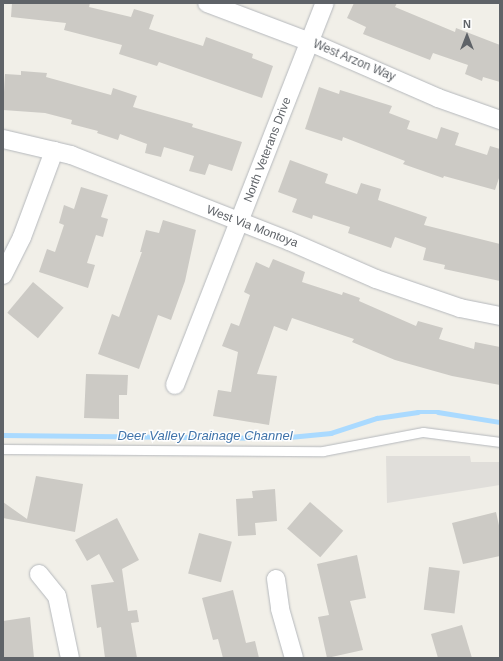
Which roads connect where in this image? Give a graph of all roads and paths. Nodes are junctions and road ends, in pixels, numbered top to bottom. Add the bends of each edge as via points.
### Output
1 (207, 3) edge
2 (325, 3) edge
3 (310, 42) junction
4 (500, 120) edge
5 (3, 139) edge
6 (54, 152) junction
7 (240, 223) junction
8 (3, 275) edge
9 (500, 316) edge
10 (175, 385) dead end
11 (500, 442) edge
12 (3, 450) edge
13 (40, 574) dead end
14 (276, 579) dead end
15 (70, 658) edge
16 (294, 658) edge

1 - 3 street, West Arzon Way
2 - 3 street, North Veterans Drive
3 - 4 street, West Arzon Way via 438,98
3 - 7 street, North Veterans Drive
5 - 6 street, West Via Montoya
6 - 7 street, West Via Montoya via 71,155
6 - 8 street via 22,237
7 - 9 street, West Via Montoya via 289,241 376,279 460,308
7 - 10 street, North Veterans Drive
11 - 12 lane via 423,432 323,451
13 - 15 street via 57,596
14 - 16 street via 280,609

